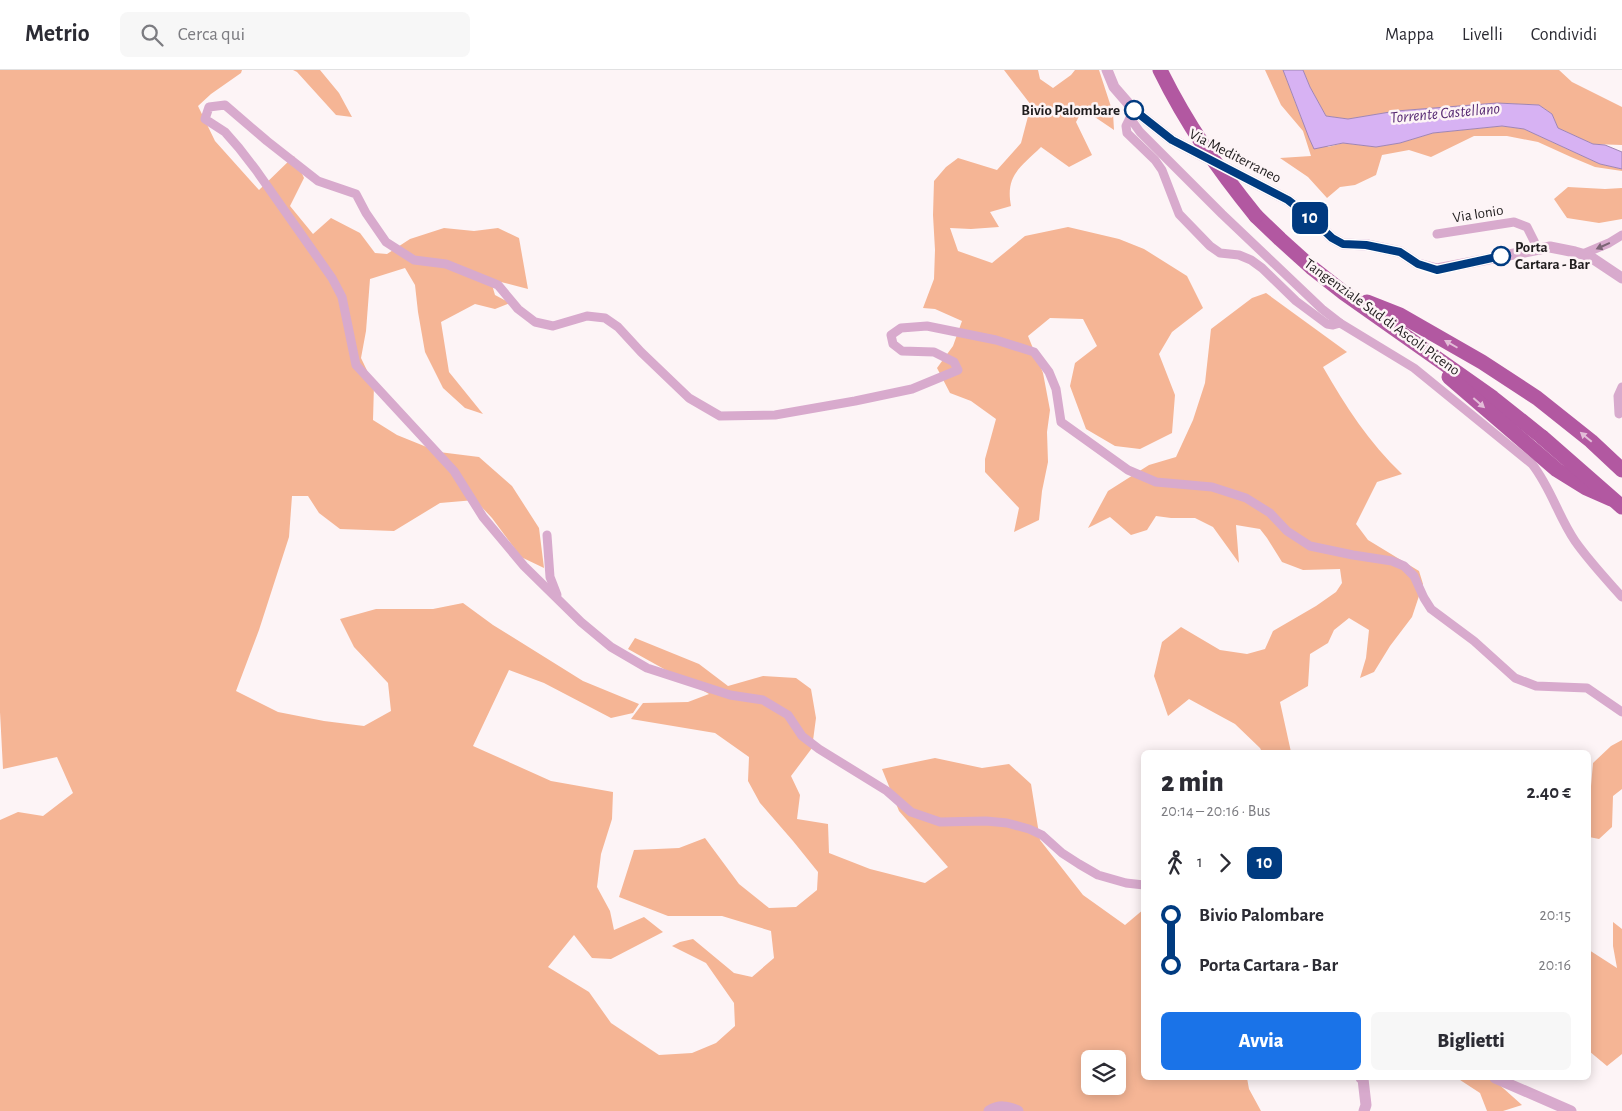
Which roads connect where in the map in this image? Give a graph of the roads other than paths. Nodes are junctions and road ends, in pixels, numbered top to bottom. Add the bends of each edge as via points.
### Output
1 (1107, 70) edge
2 (1160, 70) edge
3 (1132, 114) junction
4 (1437, 234) dead end
5 (1622, 235) edge
6 (1538, 249) junction
7 (1583, 254) junction
8 (1622, 278) edge
9 (1344, 293) junction
10 (1340, 323) junction
11 (1389, 325) junction
12 (1622, 387) edge
13 (1619, 414) dead end
14 (1622, 470) edge
15 (1622, 505) edge
16 (547, 534) dead end
17 (1622, 597) edge
18 (558, 600) junction
19 (1622, 712) edge
20 (1141, 886) edge
21 (1363, 1080) edge
22 (1500, 1080) edge
23 (989, 1111) edge
24 (1018, 1111) edge
25 (1364, 1111) edge
26 (1571, 1111) edge

1 - 3 street, Via Mediterraneo
2 - 9 highway, Tangenziale Sud di Ascoli Piceno, bridge via 1202,146 1256,216
3 - 6 street, Via Mediterraneo via 1172,140 1288,200 1343,244 1400,252 1418,264 1437,270
3 - 10 street via 1140,132 1222,214
3 - 10 street via 1126,126 1127,133 1155,160 1180,214 1210,246 1251,260 1296,302 1327,324
4 - 6 street, Via Ionio via 1514,222 1527,226
5 -> 7 street
6 - 7 street, Via Mediterraneo via 1550,247
7 - 8 street, Via Mediterraneo
9 - 11 highway, Tangenziale Sud di Ascoli Piceno
14 -> 9 highway via 1537,398 1482,362 1400,315
10 - 17 street via 1414,368 1532,464 1575,541
11 - 15 highway, Tangenziale Sud di Ascoli Piceno, bridge via 1494,398
11 -> 15 highway, bridge via 1557,470
12 - 13 street via 1618,396
16 - 18 street via 550,577
18 - 19 street via 483,517 454,472 356,365 342,297 336,284 256,170 224,132 205,119 209,107 225,104 318,181 356,194 386,242 414,260 446,264 498,285 518,309 535,322 553,326 587,316 604,318 618,327 690,398 720,416 775,416 855,402 912,389 958,370 954,362 934,352 902,351 893,344 891,336 901,328 927,326 996,340 1034,352 1049,372 1056,389 1061,422 1128,470 1156,482 1212,487 1246,498 1310,546 1398,563 1414,576 1431,609 1474,641 1515,678 1536,686 1587,688
18 - 20 street via 611,648 647,668 730,695 763,700 788,715 802,736 819,750 887,792 911,812 940,822 986,821 1029,829 1098,875
21 - 25 street
22 - 26 street
23 - 24 street via 1004,1106

